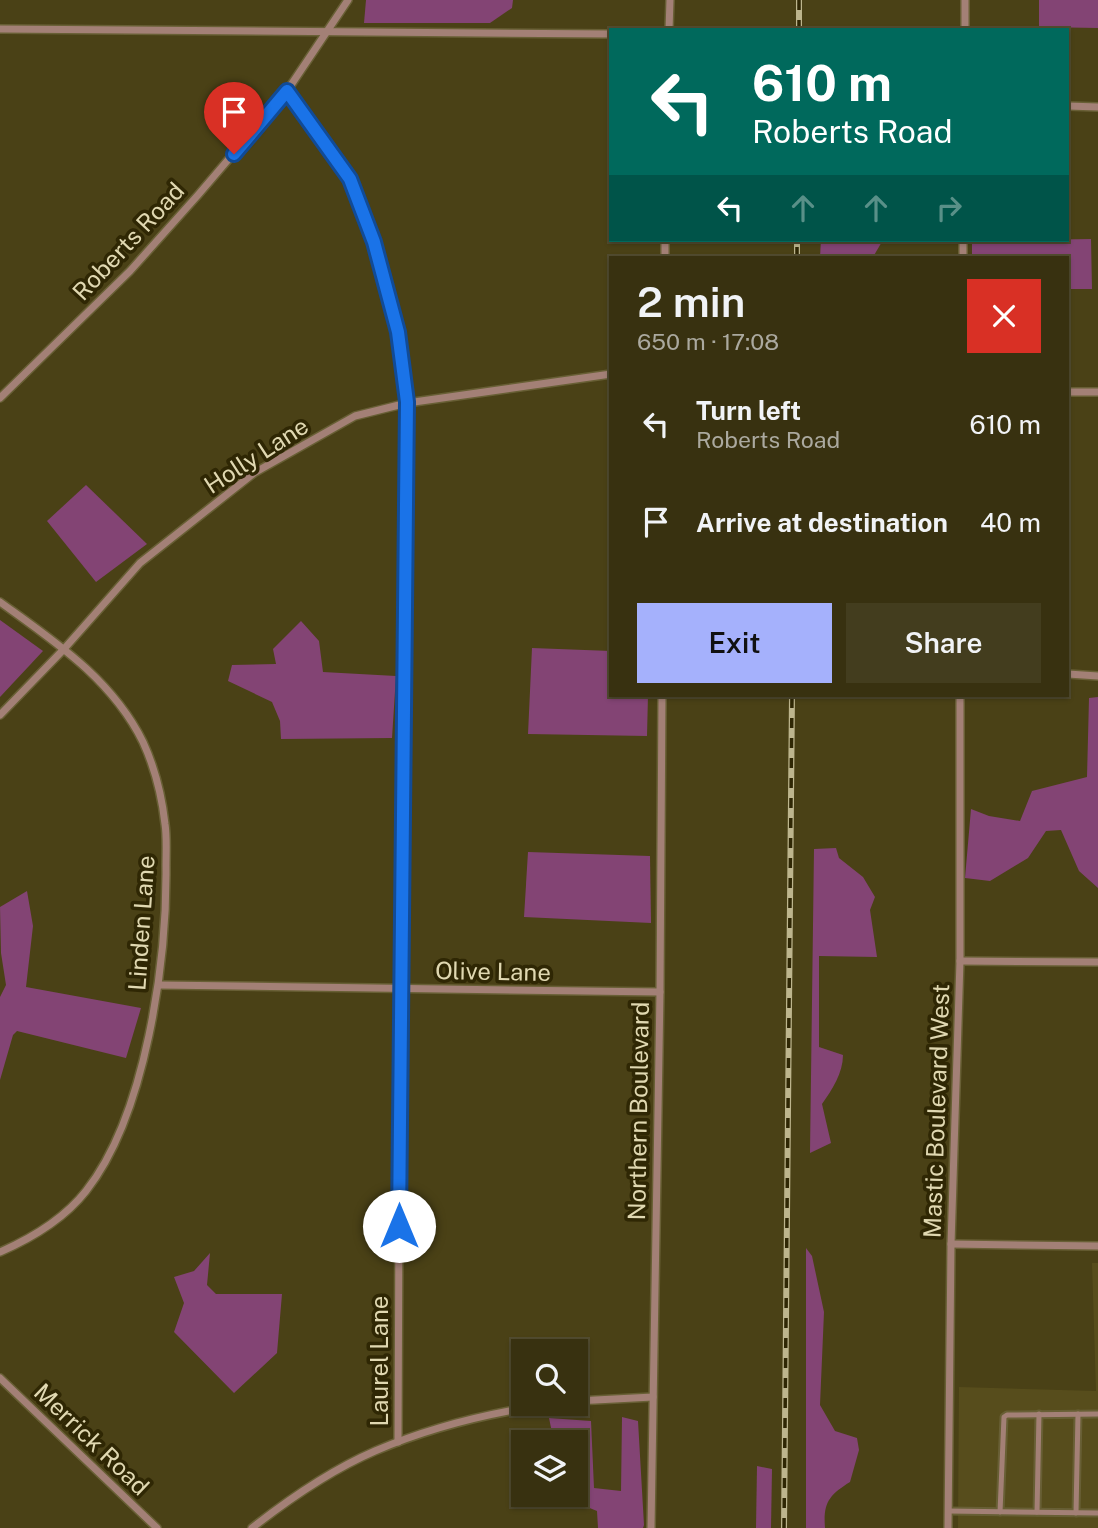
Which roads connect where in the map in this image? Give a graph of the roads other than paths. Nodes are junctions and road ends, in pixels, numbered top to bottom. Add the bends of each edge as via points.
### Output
1 (348, 0) edge
2 (670, 0) edge
3 (965, 0) edge
4 (669, 28) edge
5 (965, 28) edge
6 (0, 29) edge
7 (329, 31) junction
8 (609, 34) edge
9 (287, 91) junction
10 (1069, 106) edge
11 (1098, 107) edge
12 (609, 374) edge
13 (1069, 392) edge
14 (1098, 393) edge
15 (0, 398) edge
16 (407, 402) junction
17 (0, 602) edge
18 (64, 649) junction
19 (1069, 674) edge
20 (1098, 676) edge
21 (662, 697) edge
22 (960, 697) edge
23 (0, 715) edge
24 (960, 961) junction
25 (1098, 962) edge
26 (159, 985) junction
27 (400, 989) junction
28 (660, 992) junction
29 (951, 1244) junction
30 (1098, 1246) edge
31 (0, 1252) edge
32 (0, 1378) edge
33 (653, 1397) junction
34 (588, 1400) edge
35 (511, 1411) edge
36 (1078, 1414) junction
37 (1098, 1414) edge
38 (1040, 1415) junction
39 (398, 1442) junction
40 (949, 1511) junction
41 (1000, 1512) junction
42 (1037, 1512) junction
43 (1076, 1513) junction
44 (1098, 1513) edge
45 (157, 1528) edge
46 (252, 1528) edge
47 (651, 1528) edge
48 (948, 1528) edge

1 - 7 street, Roberts Road
2 - 4 street
3 - 5 street
6 - 7 street
7 - 8 street
7 - 9 street, Roberts Road
9 - 15 street, Roberts Road via 130,271
9 - 16 street, Laurel Lane via 350,179 374,242 398,332
10 - 11 street
12 - 16 street, Holly Lane
13 - 14 street
16 - 18 street, Holly Lane via 355,416 254,473 140,563
16 - 27 street, Laurel Lane
17 - 18 street, Linden Lane
18 - 23 street, Holly Lane
18 - 26 street, Linden Lane via 97,677 120,708 142,741 155,776 165,824 166,899
19 - 20 street
21 - 28 street, Northern Boulevard
22 - 24 street, Mastic Boulevard West
24 - 25 street
24 - 29 street, Mastic Boulevard West
26 - 27 street, Olive Lane
26 - 31 street, Linden Lane via 136,1086 102,1168 85,1193 51,1225
27 - 28 street, Olive Lane
27 - 39 street, Laurel Lane
28 - 33 street, Northern Boulevard
29 - 30 street
29 - 40 street, Mastic Boulevard West
32 - 45 street, Merrick Road
33 - 34 street
33 - 47 street, Northern Boulevard
35 - 39 street
36 - 37 lane
36 - 38 lane
36 - 43 lane
38 - 41 lane via 1004,1417
38 - 42 lane
39 - 46 street via 342,1468
40 - 41 lane
40 - 48 street, Mastic Boulevard West
41 - 42 lane
42 - 43 lane
43 - 44 lane

